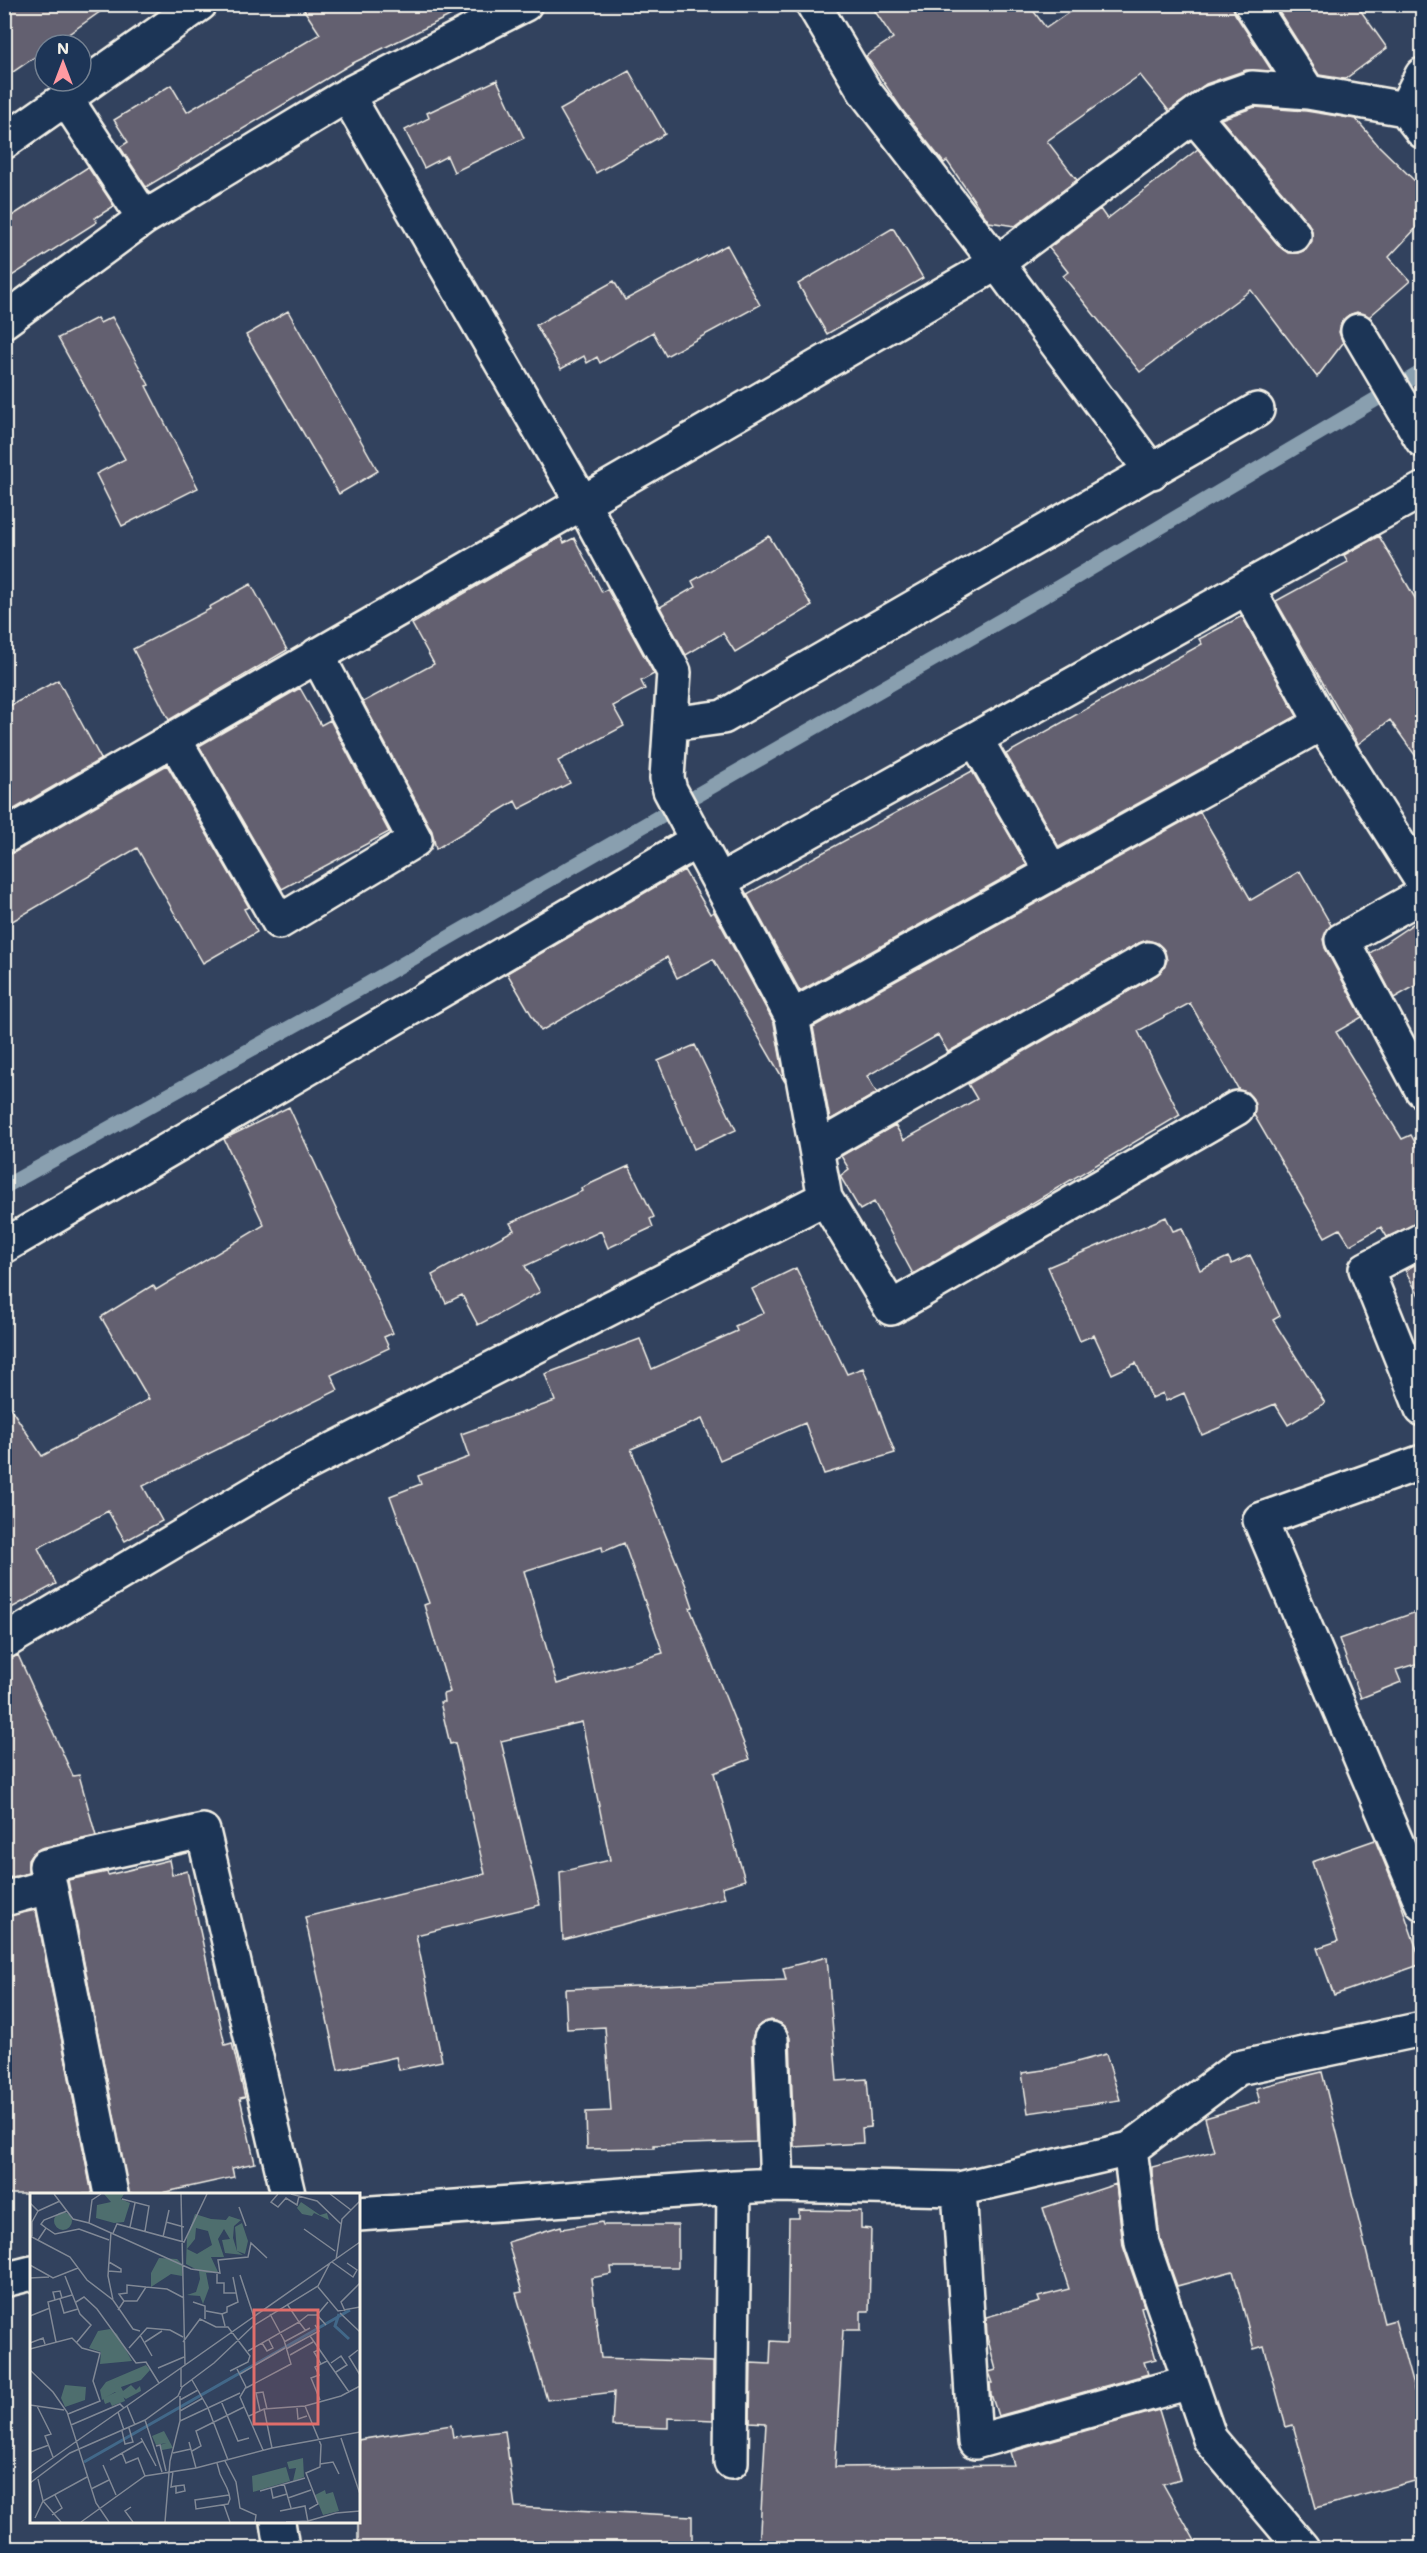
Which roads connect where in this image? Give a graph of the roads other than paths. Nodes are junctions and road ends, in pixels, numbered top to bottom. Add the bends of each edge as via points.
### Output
1 (200, 4) edge
2 (525, 4) edge
3 (813, 4) edge
4 (1251, 4) edge
5 (1422, 75) edge
6 (1308, 92) junction
7 (347, 95) junction
8 (66, 99) junction
9 (1194, 116) junction
10 (1414, 120) edge
11 (4, 142) edge
12 (144, 218) junction
13 (1294, 235) dead end
14 (998, 263) junction
15 (4, 321) edge
16 (1359, 331) dead end
17 (1257, 410) dead end
18 (1422, 440) edge
19 (1152, 472) junction
20 (1422, 490) edge
21 (582, 502) junction
22 (1248, 589) junction
23 (317, 655) junction
24 (1322, 723) junction
25 (671, 724) junction
26 (174, 739) junction
27 (976, 740) junction
28 (684, 815) junction
29 (4, 837) edge
30 (1052, 872) junction
31 (720, 881) junction
32 (1422, 881) edge
33 (1422, 895) edge
34 (1148, 959) dead end
35 (792, 1017) junction
36 (1422, 1090) edge
37 (1237, 1108) dead end
38 (816, 1149) junction
39 (825, 1198) junction
40 (1422, 1240) edge
41 (4, 1246) edge
42 (1422, 1409) edge
43 (1422, 1462) edge
44 (4, 1642) edge
45 (51, 1886) junction
46 (4, 1899) edge
47 (1422, 1903) edge
48 (1422, 2029) edge
49 (771, 2039) dead end
50 (1130, 2149) junction
51 (777, 2185) junction
52 (734, 2187) junction
53 (959, 2189) junction
54 (111, 2193) edge
55 (288, 2193) edge
56 (360, 2214) edge
57 (30, 2274) edge
58 (4, 2280) edge
59 (1190, 2382) junction
60 (731, 2462) dead end
61 (278, 2523) edge
62 (282, 2548) edge
63 (1302, 2548) edge

1 - 8 street
2 - 7 street
3 - 14 street via 865,92
4 - 6 street
5 - 10 street
6 - 9 street via 1252,88 1212,102
6 - 10 street
7 - 12 street
7 - 21 street
8 - 11 street
8 - 12 street
9 - 13 street
9 - 14 street
12 - 15 street
14 - 19 street
14 - 21 street
16 - 18 street
17 - 19 street
19 - 25 street via 723,717
20 - 22 street
21 - 23 street
21 - 25 street via 674,672
22 - 24 street
22 - 27 street
23 - 26 street
23 - 26 street via 415,840 279,922
24 - 30 street
24 - 32 street
25 - 28 street via 667,778
26 - 29 street
27 - 30 street
27 - 31 street
28 - 31 street
28 - 41 street
30 - 35 street
31 - 35 street
33 - 36 street via 1342,940
34 - 38 street
35 - 38 street
37 - 39 street via 891,1308
38 - 39 street
39 - 44 street via 290,1472
40 - 42 street via 1366,1269
43 - 47 street via 1260,1520
45 - 46 street
45 - 54 street
45 - 55 street via 46,1866 203,1831
48 - 50 street via 1238,2068
49 - 51 street
50 - 53 street
50 - 59 street via 1142,2242
51 - 52 street
51 - 53 street
52 - 56 street
52 - 60 street
53 - 59 street via 975,2442
57 - 58 street
59 - 63 street via 1210,2439
61 - 62 street

